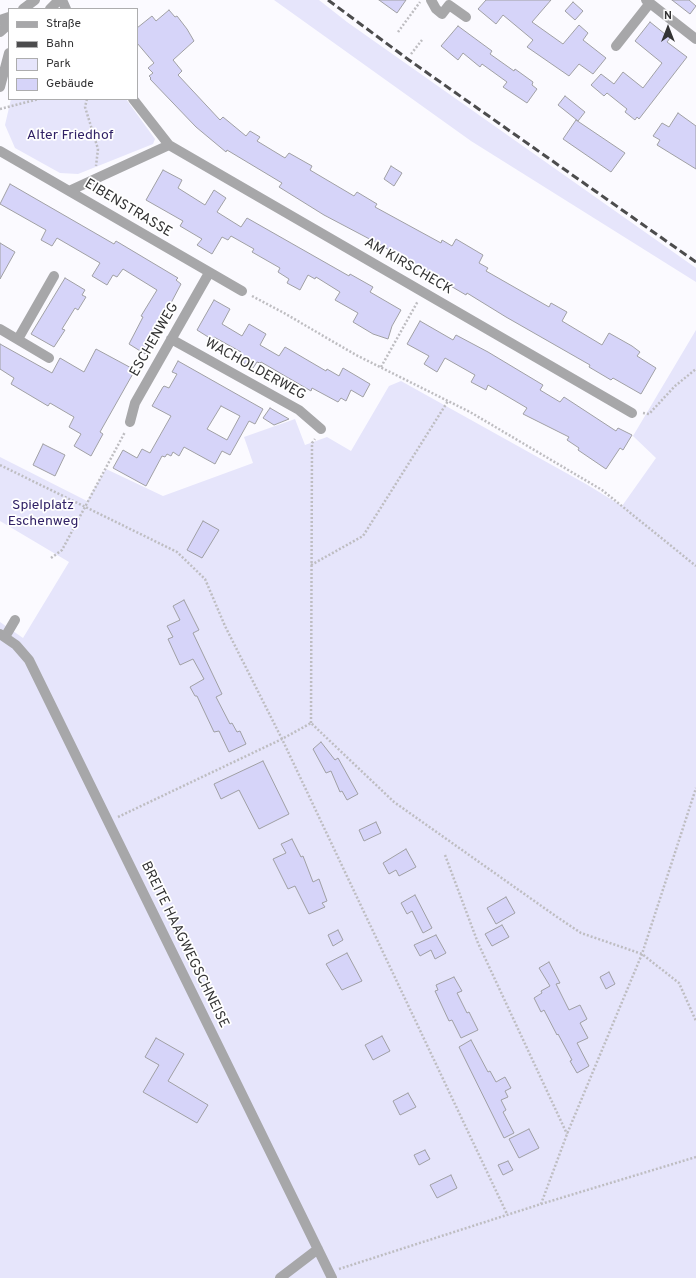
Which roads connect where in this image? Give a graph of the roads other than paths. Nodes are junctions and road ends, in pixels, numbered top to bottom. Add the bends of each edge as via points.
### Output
1 (36, 0) edge
2 (59, 0) edge
3 (431, 0) edge
4 (648, 2) edge
5 (24, 8) edge
6 (27, 8) edge
7 (51, 8) edge
8 (466, 17) dead end
9 (8, 25) edge
10 (0, 32) edge
11 (696, 39) edge
12 (616, 46) dead end
13 (3, 63) edge
14 (0, 87) edge
15 (134, 100) edge
16 (169, 145) junction
17 (0, 150) edge
18 (69, 191) junction
19 (209, 273) junction
20 (54, 276) dead end
21 (242, 291) road end
22 (0, 330) edge
23 (18, 339) junction
24 (171, 339) junction
25 (49, 358) dead end
26 (632, 413) road end
27 (130, 422) road end
28 (321, 429) road end
29 (15, 620) dead end
30 (2, 635) edge
31 (318, 1249) junction
32 (330, 1275) edge
33 (280, 1278) edge

1 - 5 street
1 - 6 street
2 - 7 street
3 - 8 street via 442,14 449,5
4 - 11 street
4 - 12 street
9 - 10 street
13 - 14 street
15 - 16 street, AM KIRSCHECK
16 - 18 street
16 - 26 street, AM KIRSCHECK
17 - 18 street, EIBENSTRASSE
18 - 19 street, EIBENSTRASSE
19 - 21 street, EIBENSTRASSE
19 - 24 street, ESCHENWEG
20 - 23 street
22 - 23 street
23 - 25 street
24 - 27 street, ESCHENWEG via 135,404
24 - 28 street, WACHOLDERWEG via 299,410
29 - 30 street
30 - 31 street, BREITE HAAGWEGSCHNEISE via 30,660
31 - 32 street, BREITE HAAGWEGSCHNEISE
31 - 33 street

